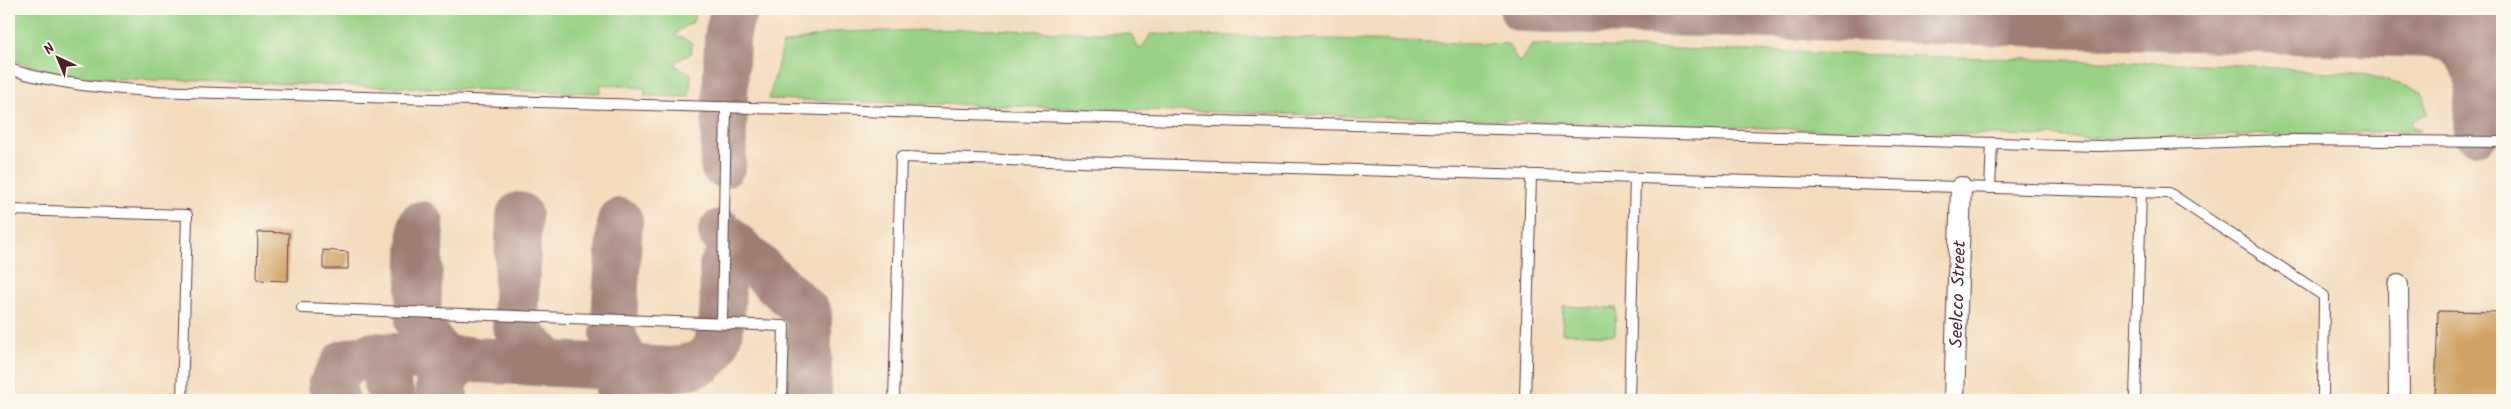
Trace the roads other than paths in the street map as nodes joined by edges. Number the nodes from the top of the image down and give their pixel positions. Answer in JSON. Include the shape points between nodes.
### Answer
{"nodes":[{"id":1,"x":9,"y":69,"type":"edge"},
{"id":2,"x":726,"y":107,"type":"junction"},
{"id":3,"x":2502,"y":142,"type":"edge"},
{"id":4,"x":1992,"y":143,"type":"junction"},
{"id":5,"x":1531,"y":175,"type":"junction"},
{"id":6,"x":1635,"y":178,"type":"junction"},
{"id":7,"x":1961,"y":187,"type":"junction"},
{"id":8,"x":1990,"y":188,"type":"junction"},
{"id":9,"x":2141,"y":192,"type":"junction"},
{"id":10,"x":9,"y":210,"type":"edge"},
{"id":11,"x":2398,"y":285,"type":"dead end"},
{"id":12,"x":302,"y":308,"type":"dead end"},
{"id":13,"x":722,"y":323,"type":"junction"},
{"id":14,"x":182,"y":400,"type":"edge"},
{"id":15,"x":782,"y":400,"type":"edge"},
{"id":16,"x":894,"y":400,"type":"edge"},
{"id":17,"x":1525,"y":400,"type":"edge"},
{"id":18,"x":1629,"y":400,"type":"edge"},
{"id":19,"x":1954,"y":400,"type":"edge"},
{"id":20,"x":2135,"y":400,"type":"edge"},
{"id":21,"x":2323,"y":400,"type":"edge"},
{"id":22,"x":2399,"y":400,"type":"edge"}],
"edges":[{"from":1,"to":2,"type":"lane","via":[[85,87],[151,91]]},
{"from":2,"to":4,"type":"lane"},
{"from":2,"to":13,"type":"lane"},
{"from":3,"to":4,"type":"lane","via":[[2288,140],[2099,146]]},
{"from":4,"to":8,"type":"lane"},
{"from":5,"to":6,"type":"lane"},
{"from":5,"to":16,"type":"lane","via":[[901,157]]},
{"from":5,"to":17,"type":"lane"},
{"from":6,"to":7,"type":"lane"},
{"from":6,"to":18,"type":"lane"},
{"from":7,"to":8,"type":"lane"},
{"from":7,"to":19,"type":"street","name":"Seelcco Street"},
{"from":8,"to":9,"type":"lane"},
{"from":9,"to":20,"type":"lane"},
{"from":9,"to":21,"type":"lane","via":[[2169,193],[2324,296]]},
{"from":10,"to":14,"type":"lane","via":[[187,215]]},
{"from":11,"to":22,"type":"street"},
{"from":12,"to":13,"type":"lane"},
{"from":13,"to":15,"type":"lane","via":[[784,326]]}]}
